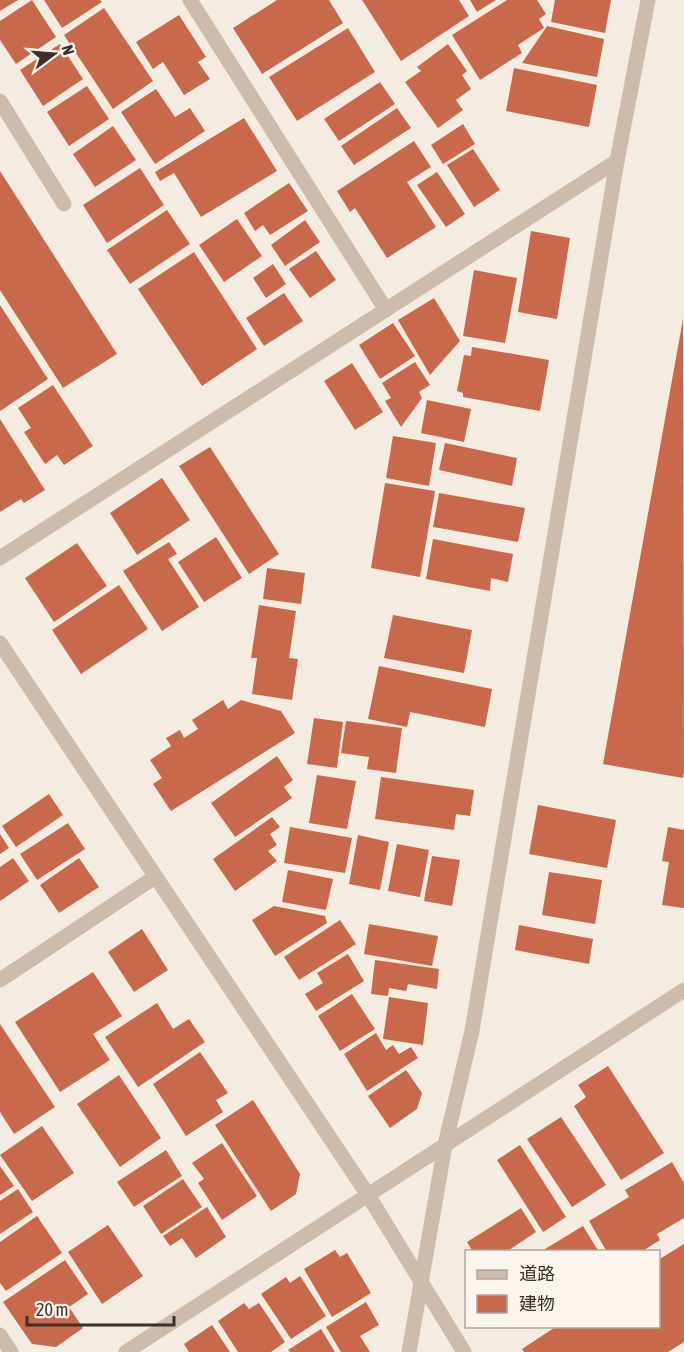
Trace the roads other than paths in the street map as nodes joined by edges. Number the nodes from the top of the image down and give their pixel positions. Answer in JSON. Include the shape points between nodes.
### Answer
{"nodes":[{"id":1,"x":190,"y":0,"type":"edge"},
{"id":2,"x":648,"y":0,"type":"edge"},
{"id":3,"x":0,"y":101,"type":"edge"},
{"id":4,"x":617,"y":161,"type":"junction"},
{"id":5,"x":64,"y":204,"type":"dead end"},
{"id":6,"x":386,"y":310,"type":"junction"},
{"id":7,"x":0,"y":558,"type":"edge"},
{"id":8,"x":0,"y":643,"type":"edge"},
{"id":9,"x":154,"y":877,"type":"junction"},
{"id":10,"x":0,"y":980,"type":"edge"},
{"id":11,"x":684,"y":990,"type":"edge"},
{"id":12,"x":445,"y":1145,"type":"junction"},
{"id":13,"x":368,"y":1195,"type":"junction"},
{"id":14,"x":420,"y":1280,"type":"junction"},
{"id":15,"x":0,"y":1335,"type":"edge"},
{"id":16,"x":11,"y":1352,"type":"edge"},
{"id":17,"x":126,"y":1352,"type":"edge"},
{"id":18,"x":409,"y":1352,"type":"edge"},
{"id":19,"x":464,"y":1352,"type":"edge"}],
"edges":[{"from":1,"to":6,"type":"street"},
{"from":2,"to":4,"type":"street"},
{"from":3,"to":5,"type":"street"},
{"from":4,"to":6,"type":"street"},
{"from":4,"to":12,"type":"street","via":[[472,1030]]},
{"from":6,"to":7,"type":"street"},
{"from":8,"to":9,"type":"street"},
{"from":9,"to":10,"type":"street"},
{"from":9,"to":13,"type":"street"},
{"from":11,"to":12,"type":"street"},
{"from":12,"to":13,"type":"street"},
{"from":12,"to":14,"type":"street"},
{"from":13,"to":14,"type":"street"},
{"from":13,"to":17,"type":"street"},
{"from":14,"to":18,"type":"street"},
{"from":14,"to":19,"type":"street"},
{"from":15,"to":16,"type":"street"}]}
